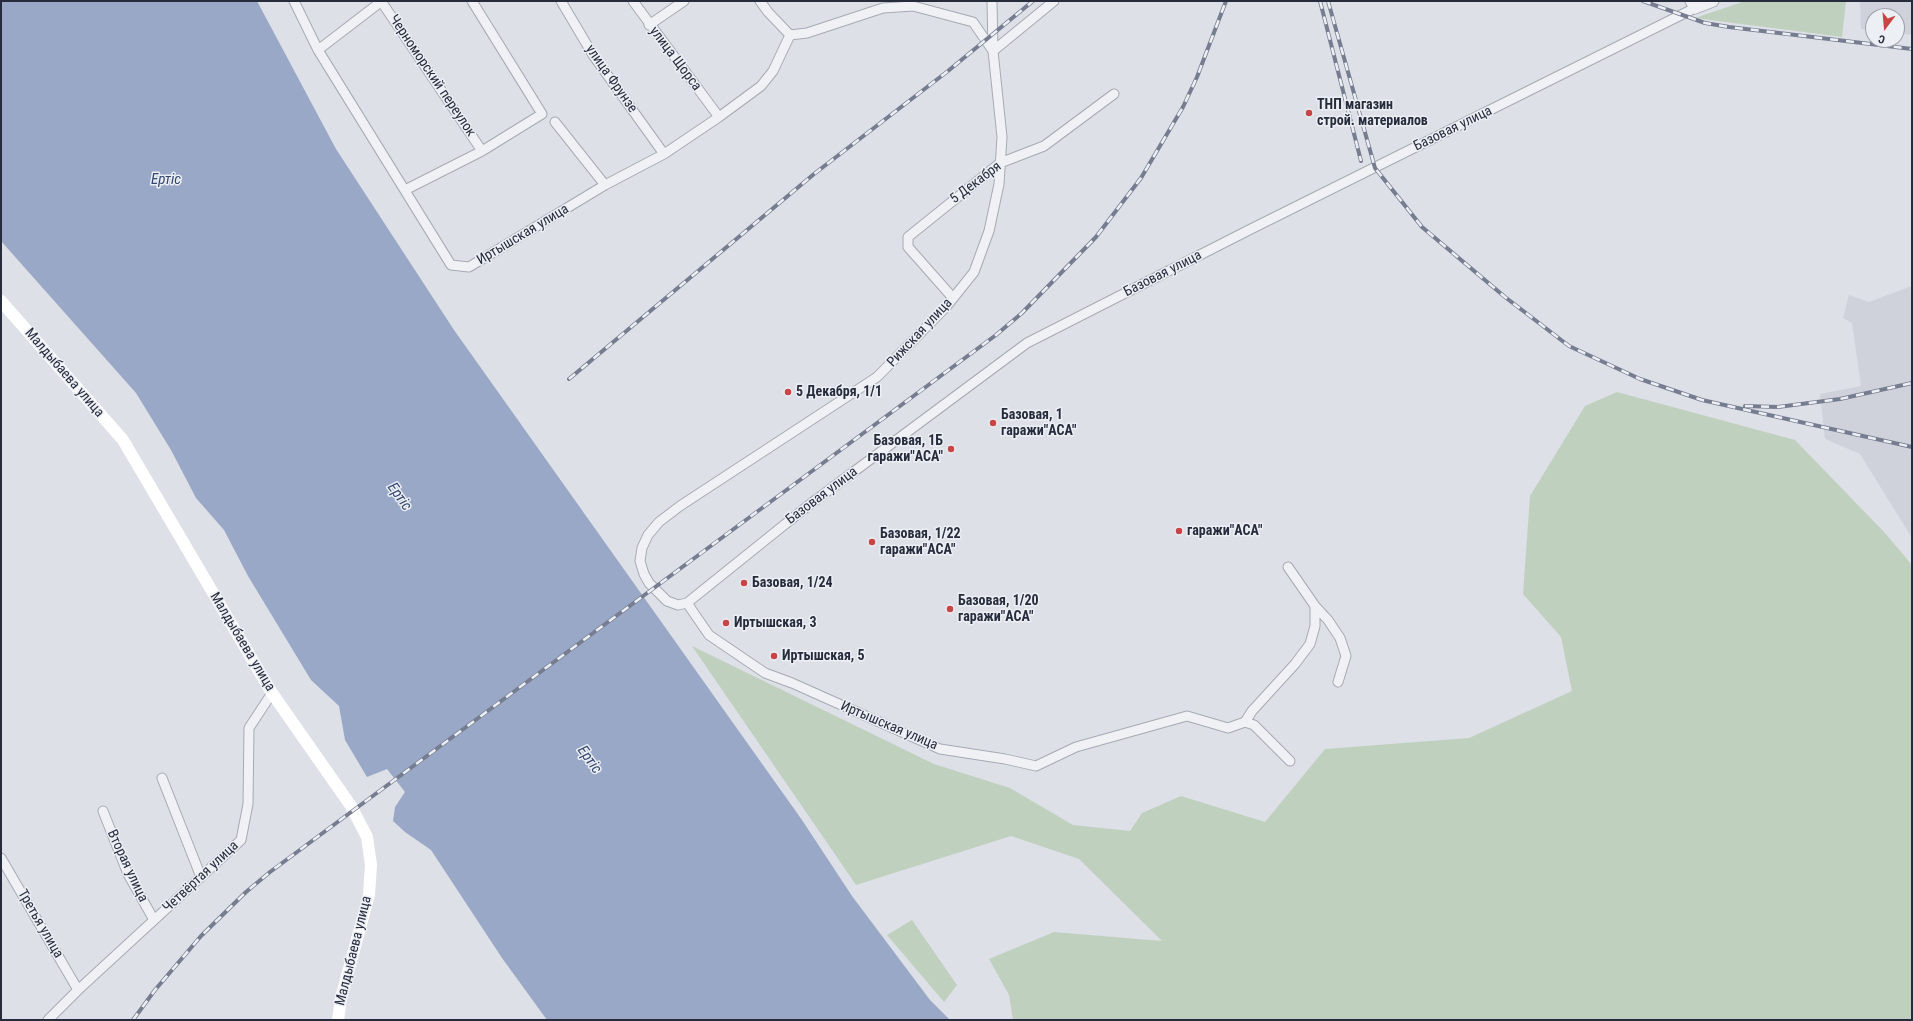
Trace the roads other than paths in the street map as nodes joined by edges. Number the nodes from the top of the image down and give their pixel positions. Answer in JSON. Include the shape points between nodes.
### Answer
{"nodes":[{"id":1,"x":294,"y":1,"type":"edge"},
{"id":2,"x":382,"y":1,"type":"edge"},
{"id":3,"x":472,"y":1,"type":"edge"},
{"id":4,"x":561,"y":1,"type":"edge"},
{"id":5,"x":633,"y":1,"type":"edge"},
{"id":6,"x":684,"y":1,"type":"edge"},
{"id":7,"x":760,"y":1,"type":"edge"},
{"id":8,"x":992,"y":1,"type":"edge"},
{"id":9,"x":1054,"y":1,"type":"edge"},
{"id":10,"x":1713,"y":1,"type":"edge"},
{"id":11,"x":911,"y":4,"type":"edge"},
{"id":12,"x":1693,"y":5,"type":"edge"},
{"id":13,"x":649,"y":25,"type":"junction"},
{"id":14,"x":790,"y":35,"type":"junction"},
{"id":15,"x":318,"y":50,"type":"junction"},
{"id":16,"x":993,"y":50,"type":"junction"},
{"id":17,"x":1114,"y":94,"type":"dead end"},
{"id":18,"x":719,"y":117,"type":"junction"},
{"id":19,"x":555,"y":122,"type":"dead end"},
{"id":20,"x":482,"y":151,"type":"junction"},
{"id":21,"x":664,"y":154,"type":"junction"},
{"id":22,"x":1000,"y":163,"type":"junction"},
{"id":23,"x":605,"y":185,"type":"junction"},
{"id":24,"x":405,"y":190,"type":"junction"},
{"id":25,"x":953,"y":298,"type":"junction"},
{"id":26,"x":1,"y":302,"type":"edge"},
{"id":27,"x":1288,"y":567,"type":"dead end"},
{"id":28,"x":687,"y":603,"type":"junction"},
{"id":29,"x":1315,"y":606,"type":"junction"},
{"id":30,"x":1338,"y":682,"type":"dead end"},
{"id":31,"x":272,"y":693,"type":"junction"},
{"id":32,"x":1245,"y":722,"type":"junction"},
{"id":33,"x":1290,"y":761,"type":"dead end"},
{"id":34,"x":162,"y":778,"type":"dead end"},
{"id":35,"x":103,"y":811,"type":"dead end"},
{"id":36,"x":1,"y":858,"type":"edge"},
{"id":37,"x":201,"y":877,"type":"junction"},
{"id":38,"x":154,"y":920,"type":"junction"},
{"id":39,"x":78,"y":990,"type":"junction"},
{"id":40,"x":48,"y":1020,"type":"edge"},
{"id":41,"x":338,"y":1020,"type":"edge"}],
"edges":[{"from":1,"to":15,"type":"street","name":"Иртышская улица"},
{"from":2,"to":15,"type":"street"},
{"from":2,"to":20,"type":"street","name":"Черноморский переулок"},
{"from":3,"to":20,"type":"street","via":[[542,114]]},
{"from":4,"to":21,"type":"street","name":"улица Фрунзе","via":[[593,55]]},
{"from":5,"to":13,"type":"street","name":"улица Щорса"},
{"from":6,"to":13,"type":"street"},
{"from":7,"to":14,"type":"street"},
{"from":8,"to":16,"type":"street","name":"Рижская улица"},
{"from":9,"to":16,"type":"street"},
{"from":10,"to":12,"type":"street","name":"Базовая улица"},
{"from":11,"to":14,"type":"street","via":[[883,8],[808,33]]},
{"from":11,"to":16,"type":"street","via":[[973,22]]},
{"from":12,"to":28,"type":"street","name":"Базовая улица","via":[[1027,343],[809,505]]},
{"from":13,"to":18,"type":"street","name":"улица Щорса"},
{"from":14,"to":18,"type":"street","name":"Иртышская улица","via":[[773,71],[761,86]]},
{"from":15,"to":24,"type":"street","name":"Иртышская улица"},
{"from":16,"to":22,"type":"street","name":"Рижская улица","via":[[1002,137]]},
{"from":17,"to":22,"type":"street","name":"5 Декабря","via":[[1044,146]]},
{"from":18,"to":21,"type":"street","name":"Иртышская улица"},
{"from":19,"to":23,"type":"street"},
{"from":20,"to":24,"type":"street"},
{"from":21,"to":23,"type":"street","name":"Иртышская улица"},
{"from":22,"to":25,"type":"street","name":"Рижская улица","via":[[1000,184],[989,231],[974,272]]},
{"from":22,"to":25,"type":"street","name":"5 Декабря","via":[[908,237],[908,247]]},
{"from":23,"to":24,"type":"street","name":"Иртышская улица","via":[[469,267],[451,265]]},
{"from":25,"to":28,"type":"street","name":"Рижская улица","via":[[877,377],[659,522],[648,535],[642,548],[640,561],[644,574],[667,601],[678,605]]},
{"from":26,"to":31,"type":"main road","name":"Малдыбаева улица","via":[[123,440]]},
{"from":27,"to":29,"type":"street"},
{"from":28,"to":32,"type":"street","name":"Иртышская улица","via":[[709,635],[765,673],[940,749],[1006,758],[1036,766],[1076,747],[1187,716],[1228,728]]},
{"from":29,"to":30,"type":"street","via":[[1340,638],[1346,656]]},
{"from":29,"to":32,"type":"street","via":[[1315,626],[1310,644]]},
{"from":31,"to":37,"type":"street","name":"Четвёртая улица","via":[[249,728],[248,804],[241,840]]},
{"from":31,"to":41,"type":"main road","name":"Малдыбаева улица","via":[[351,806],[367,837],[371,864],[369,895],[341,998]]},
{"from":32,"to":33,"type":"street","via":[[1254,724]]},
{"from":34,"to":37,"type":"street"},
{"from":35,"to":38,"type":"street","name":"Вторая улица","via":[[128,874]]},
{"from":36,"to":39,"type":"street","name":"Третья улица"},
{"from":37,"to":38,"type":"street","name":"Четвёртая улица"},
{"from":38,"to":39,"type":"street","name":"Четвёртая улица"},
{"from":39,"to":40,"type":"street","name":"Четвёртая улица"}]}
